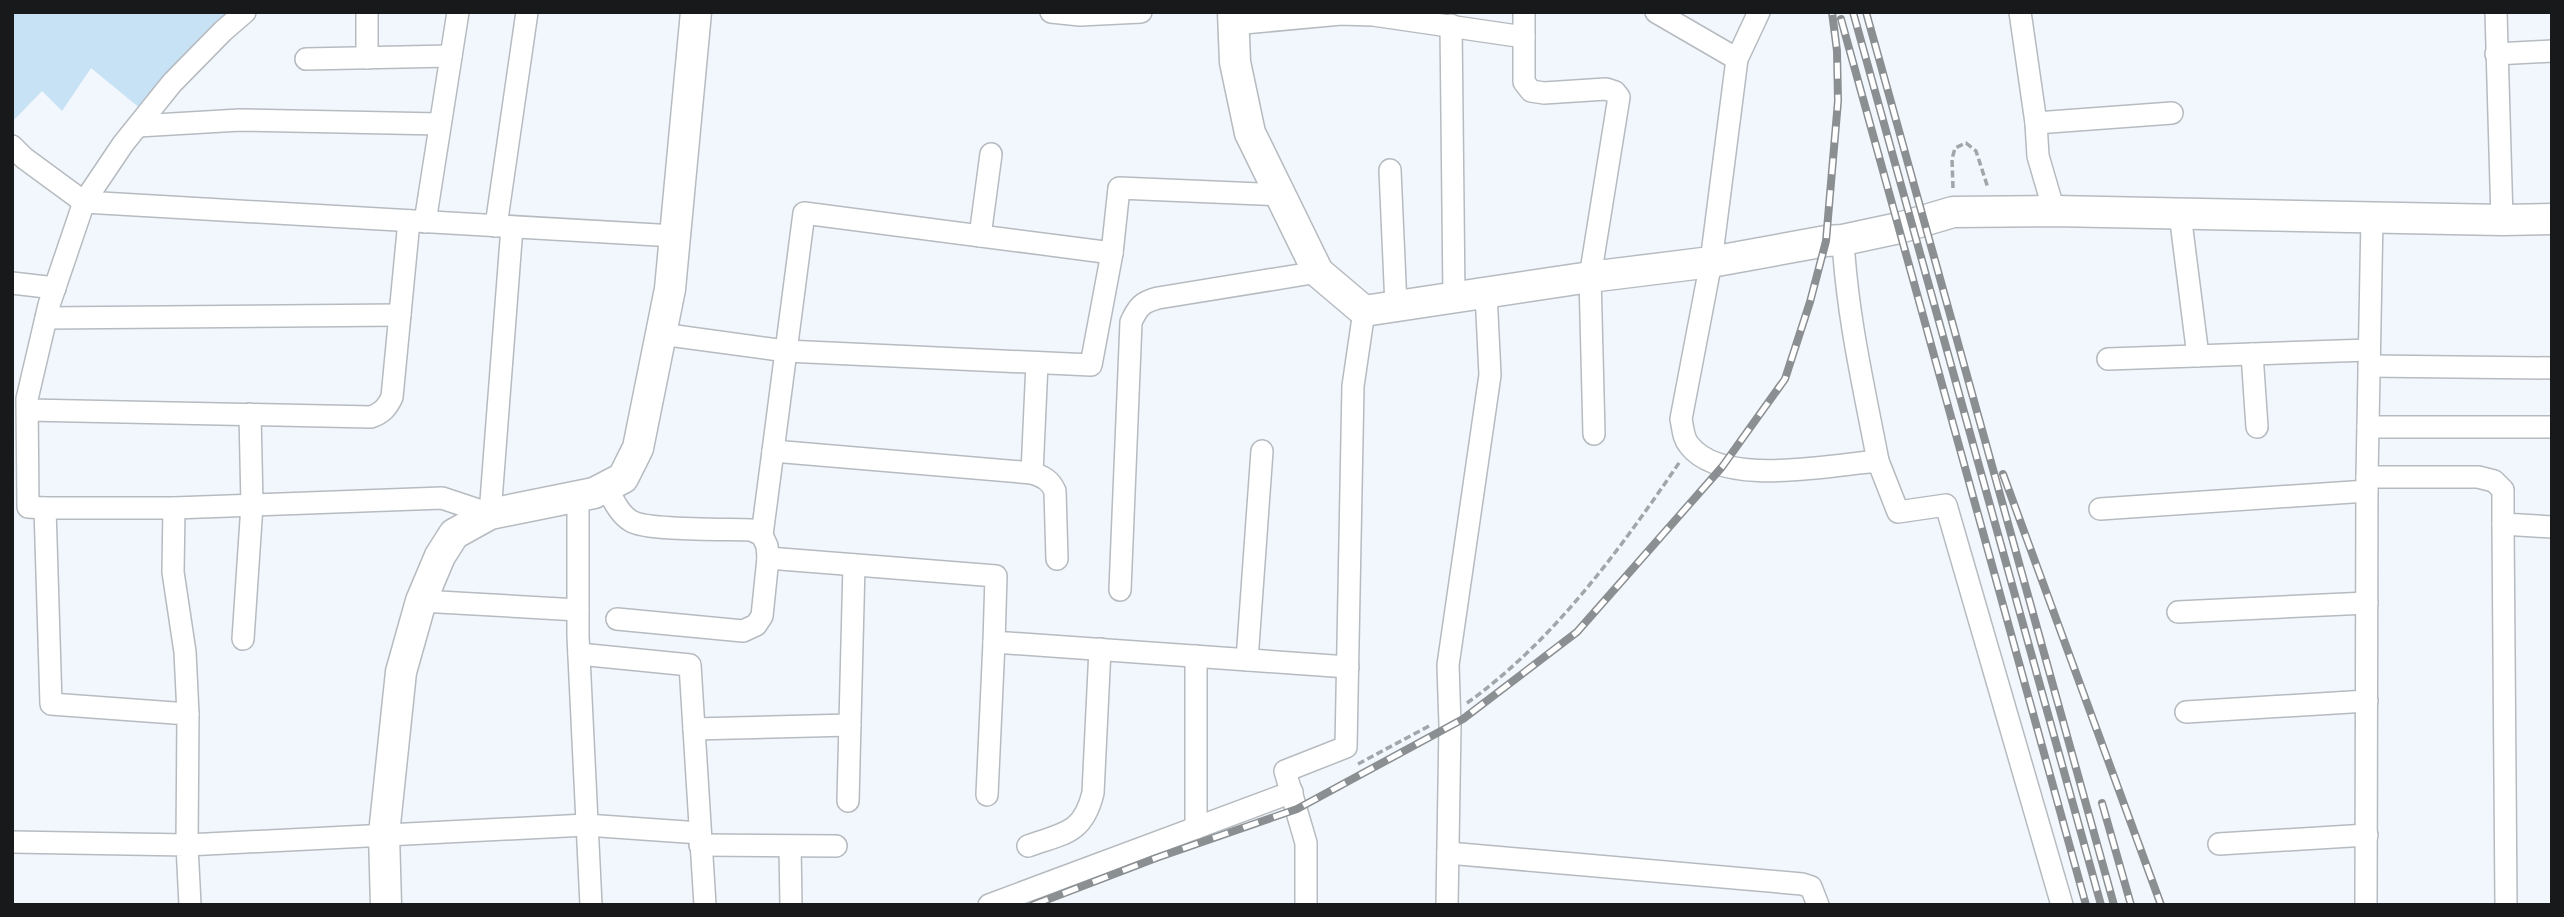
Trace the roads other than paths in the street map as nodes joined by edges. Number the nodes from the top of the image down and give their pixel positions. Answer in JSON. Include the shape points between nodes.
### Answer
{"nodes":[{"id":1,"x":245,"y":12,"type":"edge"},
{"id":2,"x":367,"y":12,"type":"edge"},
{"id":3,"x":458,"y":12,"type":"edge"},
{"id":4,"x":527,"y":12,"type":"edge"},
{"id":5,"x":696,"y":12,"type":"edge"},
{"id":6,"x":1051,"y":12,"type":"edge"},
{"id":7,"x":1141,"y":12,"type":"edge"},
{"id":8,"x":1524,"y":12,"type":"edge"},
{"id":9,"x":1656,"y":12,"type":"edge"},
{"id":10,"x":1759,"y":12,"type":"edge"},
{"id":11,"x":2020,"y":12,"type":"edge"},
{"id":12,"x":2496,"y":12,"type":"edge"},
{"id":13,"x":1233,"y":18,"type":"edge"},
{"id":14,"x":1451,"y":25,"type":"junction"},
{"id":15,"x":1524,"y":37,"type":"junction"},
{"id":16,"x":2552,"y":51,"type":"edge"},
{"id":17,"x":2496,"y":54,"type":"junction"},
{"id":18,"x":451,"y":56,"type":"junction"},
{"id":19,"x":367,"y":58,"type":"junction"},
{"id":20,"x":306,"y":60,"type":"dead end"},
{"id":21,"x":1737,"y":60,"type":"junction"},
{"id":22,"x":2172,"y":113,"type":"dead end"},
{"id":23,"x":2036,"y":123,"type":"junction"},
{"id":24,"x":440,"y":124,"type":"junction"},
{"id":25,"x":138,"y":126,"type":"junction"},
{"id":26,"x":12,"y":146,"type":"edge"},
{"id":27,"x":991,"y":154,"type":"dead end"},
{"id":28,"x":1390,"y":170,"type":"dead end"},
{"id":29,"x":1281,"y":195,"type":"junction"},
{"id":30,"x":84,"y":202,"type":"junction"},
{"id":31,"x":2054,"y":211,"type":"junction"},
{"id":32,"x":2180,"y":214,"type":"junction"},
{"id":33,"x":2372,"y":218,"type":"junction"},
{"id":34,"x":2552,"y":219,"type":"edge"},
{"id":35,"x":2502,"y":220,"type":"junction"},
{"id":36,"x":417,"y":221,"type":"junction"},
{"id":37,"x":504,"y":226,"type":"junction"},
{"id":38,"x":675,"y":236,"type":"junction"},
{"id":39,"x":980,"y":236,"type":"junction"},
{"id":40,"x":1843,"y":240,"type":"junction"},
{"id":41,"x":1112,"y":253,"type":"junction"},
{"id":42,"x":1711,"y":262,"type":"junction"},
{"id":43,"x":1318,"y":272,"type":"junction"},
{"id":44,"x":1590,"y":277,"type":"junction"},
{"id":45,"x":12,"y":283,"type":"edge"},
{"id":46,"x":55,"y":288,"type":"junction"},
{"id":47,"x":1486,"y":293,"type":"junction"},
{"id":48,"x":1454,"y":297,"type":"junction"},
{"id":49,"x":1396,"y":306,"type":"junction"},
{"id":50,"x":1364,"y":311,"type":"junction"},
{"id":51,"x":400,"y":315,"type":"junction"},
{"id":52,"x":46,"y":318,"type":"junction"},
{"id":53,"x":661,"y":334,"type":"junction"},
{"id":54,"x":786,"y":351,"type":"junction"},
{"id":55,"x":2252,"y":354,"type":"junction"},
{"id":56,"x":2198,"y":356,"type":"junction"},
{"id":57,"x":2369,"y":358,"type":"junction"},
{"id":58,"x":2108,"y":359,"type":"dead end"},
{"id":59,"x":1037,"y":363,"type":"junction"},
{"id":60,"x":2552,"y":368,"type":"edge"},
{"id":61,"x":28,"y":410,"type":"junction"},
{"id":62,"x":250,"y":414,"type":"junction"},
{"id":63,"x":2257,"y":427,"type":"dead end"},
{"id":64,"x":2368,"y":427,"type":"junction"},
{"id":65,"x":2552,"y":427,"type":"edge"},
{"id":66,"x":1594,"y":435,"type":"dead end"},
{"id":67,"x":773,"y":451,"type":"junction"},
{"id":68,"x":1262,"y":451,"type":"dead end"},
{"id":69,"x":1878,"y":461,"type":"junction"},
{"id":70,"x":1032,"y":473,"type":"junction"},
{"id":71,"x":2367,"y":484,"type":"junction"},
{"id":72,"x":592,"y":491,"type":"junction"},
{"id":73,"x":252,"y":505,"type":"junction"},
{"id":74,"x":45,"y":508,"type":"junction"},
{"id":75,"x":174,"y":508,"type":"junction"},
{"id":76,"x":2100,"y":509,"type":"dead end"},
{"id":77,"x":490,"y":514,"type":"junction"},
{"id":78,"x":2503,"y":524,"type":"junction"},
{"id":79,"x":2552,"y":527,"type":"edge"},
{"id":80,"x":762,"y":535,"type":"junction"},
{"id":81,"x":768,"y":558,"type":"junction"},
{"id":82,"x":1057,"y":559,"type":"dead end"},
{"id":83,"x":854,"y":565,"type":"junction"},
{"id":84,"x":1120,"y":590,"type":"dead end"},
{"id":85,"x":421,"y":601,"type":"junction"},
{"id":86,"x":2367,"y":603,"type":"junction"},
{"id":87,"x":578,"y":610,"type":"junction"},
{"id":88,"x":2178,"y":612,"type":"dead end"},
{"id":89,"x":617,"y":619,"type":"dead end"},
{"id":90,"x":243,"y":639,"type":"dead end"},
{"id":91,"x":994,"y":642,"type":"junction"},
{"id":92,"x":1100,"y":649,"type":"junction"},
{"id":93,"x":579,"y":654,"type":"junction"},
{"id":94,"x":1196,"y":656,"type":"junction"},
{"id":95,"x":1247,"y":660,"type":"junction"},
{"id":96,"x":1348,"y":667,"type":"junction"},
{"id":97,"x":2367,"y":701,"type":"junction"},
{"id":98,"x":2186,"y":712,"type":"dead end"},
{"id":99,"x":188,"y":714,"type":"junction"},
{"id":100,"x":850,"y":725,"type":"junction"},
{"id":101,"x":694,"y":729,"type":"junction"},
{"id":102,"x":1292,"y":792,"type":"junction"},
{"id":103,"x":986,"y":795,"type":"dead end"},
{"id":104,"x":848,"y":802,"type":"dead end"},
{"id":105,"x":586,"y":825,"type":"junction"},
{"id":106,"x":1196,"y":828,"type":"junction"},
{"id":107,"x":384,"y":834,"type":"junction"},
{"id":108,"x":2367,"y":835,"type":"junction"},
{"id":109,"x":700,"y":839,"type":"junction"},
{"id":110,"x":12,"y":842,"type":"edge"},
{"id":111,"x":2219,"y":844,"type":"dead end"},
{"id":112,"x":187,"y":845,"type":"junction"},
{"id":113,"x":790,"y":846,"type":"junction"},
{"id":114,"x":836,"y":846,"type":"dead end"},
{"id":115,"x":1028,"y":846,"type":"dead end"},
{"id":116,"x":1448,"y":853,"type":"junction"},
{"id":117,"x":1001,"y":902,"type":"edge"},
{"id":118,"x":190,"y":905,"type":"edge"},
{"id":119,"x":386,"y":905,"type":"edge"},
{"id":120,"x":591,"y":905,"type":"edge"},
{"id":121,"x":705,"y":905,"type":"edge"},
{"id":122,"x":791,"y":905,"type":"edge"},
{"id":123,"x":1306,"y":905,"type":"edge"},
{"id":124,"x":1447,"y":905,"type":"edge"},
{"id":125,"x":1818,"y":905,"type":"edge"},
{"id":126,"x":2062,"y":905,"type":"edge"},
{"id":127,"x":2366,"y":905,"type":"edge"},
{"id":128,"x":2506,"y":905,"type":"edge"}],
"edges":[{"from":1,"to":25,"type":"street","via":[[172,83]]},
{"from":2,"to":19,"type":"street"},
{"from":3,"to":18,"type":"street"},
{"from":4,"to":37,"type":"street"},
{"from":5,"to":38,"type":"street"},
{"from":6,"to":7,"type":"street"},
{"from":8,"to":15,"type":"street"},
{"from":9,"to":21,"type":"street"},
{"from":10,"to":21,"type":"street"},
{"from":11,"to":23,"type":"street"},
{"from":12,"to":17,"type":"street"},
{"from":13,"to":14,"type":"street","via":[[1341,14]]},
{"from":13,"to":29,"type":"street","via":[[1235,62],[1250,133]]},
{"from":14,"to":15,"type":"street"},
{"from":14,"to":48,"type":"street"},
{"from":15,"to":44,"type":"street","via":[[1524,82],[1531,91],[1606,89],[1619,97]]},
{"from":16,"to":17,"type":"street"},
{"from":17,"to":35,"type":"street"},
{"from":18,"to":19,"type":"street"},
{"from":18,"to":24,"type":"street"},
{"from":19,"to":20,"type":"street"},
{"from":21,"to":42,"type":"street"},
{"from":22,"to":23,"type":"street"},
{"from":23,"to":31,"type":"street","via":[[2038,156]]},
{"from":24,"to":25,"type":"street","via":[[240,120]]},
{"from":24,"to":36,"type":"street"},
{"from":25,"to":30,"type":"street"},
{"from":26,"to":30,"type":"street"},
{"from":27,"to":39,"type":"street"},
{"from":28,"to":49,"type":"street"},
{"from":29,"to":41,"type":"street","via":[[1119,188]]},
{"from":29,"to":43,"type":"street"},
{"from":30,"to":36,"type":"street"},
{"from":30,"to":46,"type":"street"},
{"from":31,"to":32,"type":"street"},
{"from":31,"to":40,"type":"street","via":[[1953,212]]},
{"from":32,"to":33,"type":"street"},
{"from":32,"to":56,"type":"street"},
{"from":33,"to":35,"type":"street"},
{"from":33,"to":57,"type":"street"},
{"from":34,"to":35,"type":"street"},
{"from":36,"to":37,"type":"street"},
{"from":36,"to":51,"type":"street"},
{"from":37,"to":38,"type":"street"},
{"from":37,"to":77,"type":"street"},
{"from":38,"to":53,"type":"street"},
{"from":39,"to":41,"type":"street"},
{"from":39,"to":54,"type":"street","via":[[804,214]]},
{"from":40,"to":42,"type":"street"},
{"from":40,"to":69,"type":"street","via":[[1856,351]]},
{"from":41,"to":59,"type":"street","via":[[1091,365]]},
{"from":42,"to":44,"type":"street"},
{"from":42,"to":69,"type":"street","via":[[1681,419],[1690,447],[1722,467],[1754,472]]},
{"from":43,"to":50,"type":"street"},
{"from":43,"to":84,"type":"street","via":[[1158,298],[1143,302],[1137,310],[1131,322]]},
{"from":44,"to":47,"type":"street"},
{"from":44,"to":66,"type":"street"},
{"from":45,"to":46,"type":"street"},
{"from":46,"to":52,"type":"street"},
{"from":47,"to":48,"type":"street"},
{"from":47,"to":116,"type":"street","via":[[1490,375],[1448,665]]},
{"from":48,"to":49,"type":"street"},
{"from":49,"to":50,"type":"street"},
{"from":50,"to":96,"type":"street","via":[[1353,386]]},
{"from":51,"to":52,"type":"street"},
{"from":51,"to":62,"type":"street","via":[[392,397],[379,415]]},
{"from":52,"to":61,"type":"street"},
{"from":53,"to":54,"type":"street"},
{"from":53,"to":72,"type":"street","via":[[639,448],[623,478]]},
{"from":54,"to":59,"type":"street"},
{"from":54,"to":67,"type":"street"},
{"from":55,"to":56,"type":"street"},
{"from":55,"to":57,"type":"street"},
{"from":55,"to":63,"type":"street"},
{"from":56,"to":58,"type":"street"},
{"from":57,"to":60,"type":"street"},
{"from":57,"to":64,"type":"street"},
{"from":59,"to":70,"type":"street"},
{"from":61,"to":62,"type":"street"},
{"from":61,"to":74,"type":"street","via":[[28,507]]},
{"from":62,"to":73,"type":"street"},
{"from":64,"to":65,"type":"street"},
{"from":64,"to":71,"type":"street"},
{"from":67,"to":70,"type":"street"},
{"from":67,"to":80,"type":"street"},
{"from":68,"to":95,"type":"street"},
{"from":69,"to":126,"type":"street","via":[[1898,512],[1946,505]]},
{"from":70,"to":82,"type":"street","via":[[1044,477],[1055,491]]},
{"from":71,"to":76,"type":"street"},
{"from":71,"to":78,"type":"street","via":[[2478,477],[2494,481],[2503,490]]},
{"from":71,"to":86,"type":"street"},
{"from":72,"to":77,"type":"street"},
{"from":72,"to":80,"type":"street","via":[[632,522],[751,530]]},
{"from":72,"to":87,"type":"street"},
{"from":73,"to":75,"type":"street"},
{"from":73,"to":77,"type":"street","via":[[442,498]]},
{"from":73,"to":90,"type":"street"},
{"from":74,"to":75,"type":"street"},
{"from":74,"to":99,"type":"street","via":[[51,704]]},
{"from":75,"to":99,"type":"street","via":[[173,572],[185,652]]},
{"from":77,"to":85,"type":"street","via":[[454,534]]},
{"from":78,"to":79,"type":"street"},
{"from":78,"to":128,"type":"street"},
{"from":80,"to":81,"type":"street"},
{"from":81,"to":83,"type":"street"},
{"from":81,"to":89,"type":"street","via":[[762,616],[743,631]]},
{"from":83,"to":91,"type":"street","via":[[996,576]]},
{"from":83,"to":100,"type":"street"},
{"from":85,"to":87,"type":"street"},
{"from":85,"to":107,"type":"street","via":[[401,673]]},
{"from":86,"to":88,"type":"street"},
{"from":86,"to":97,"type":"street"},
{"from":87,"to":93,"type":"street"},
{"from":91,"to":92,"type":"street"},
{"from":91,"to":103,"type":"street"},
{"from":92,"to":94,"type":"street"},
{"from":92,"to":115,"type":"street","via":[[1093,793],[1088,813],[1069,831]]},
{"from":93,"to":101,"type":"street","via":[[690,665]]},
{"from":93,"to":105,"type":"street"},
{"from":94,"to":95,"type":"street"},
{"from":94,"to":106,"type":"street"},
{"from":95,"to":96,"type":"street"},
{"from":96,"to":102,"type":"street","via":[[1346,747],[1285,771]]},
{"from":97,"to":98,"type":"street"},
{"from":97,"to":108,"type":"street"},
{"from":99,"to":112,"type":"street"},
{"from":100,"to":101,"type":"street"},
{"from":100,"to":104,"type":"street"},
{"from":101,"to":109,"type":"street"},
{"from":102,"to":106,"type":"street"},
{"from":102,"to":123,"type":"street","via":[[1306,844]]},
{"from":105,"to":107,"type":"street"},
{"from":105,"to":109,"type":"street"},
{"from":105,"to":120,"type":"street"},
{"from":106,"to":117,"type":"street"},
{"from":107,"to":112,"type":"street"},
{"from":107,"to":119,"type":"street"},
{"from":108,"to":111,"type":"street"},
{"from":108,"to":127,"type":"street"},
{"from":109,"to":113,"type":"street"},
{"from":109,"to":121,"type":"street"},
{"from":110,"to":112,"type":"street"},
{"from":112,"to":118,"type":"street"},
{"from":113,"to":114,"type":"street"},
{"from":113,"to":122,"type":"street"},
{"from":116,"to":124,"type":"street"},
{"from":116,"to":125,"type":"street","via":[[1802,884],[1811,887]]}]}
